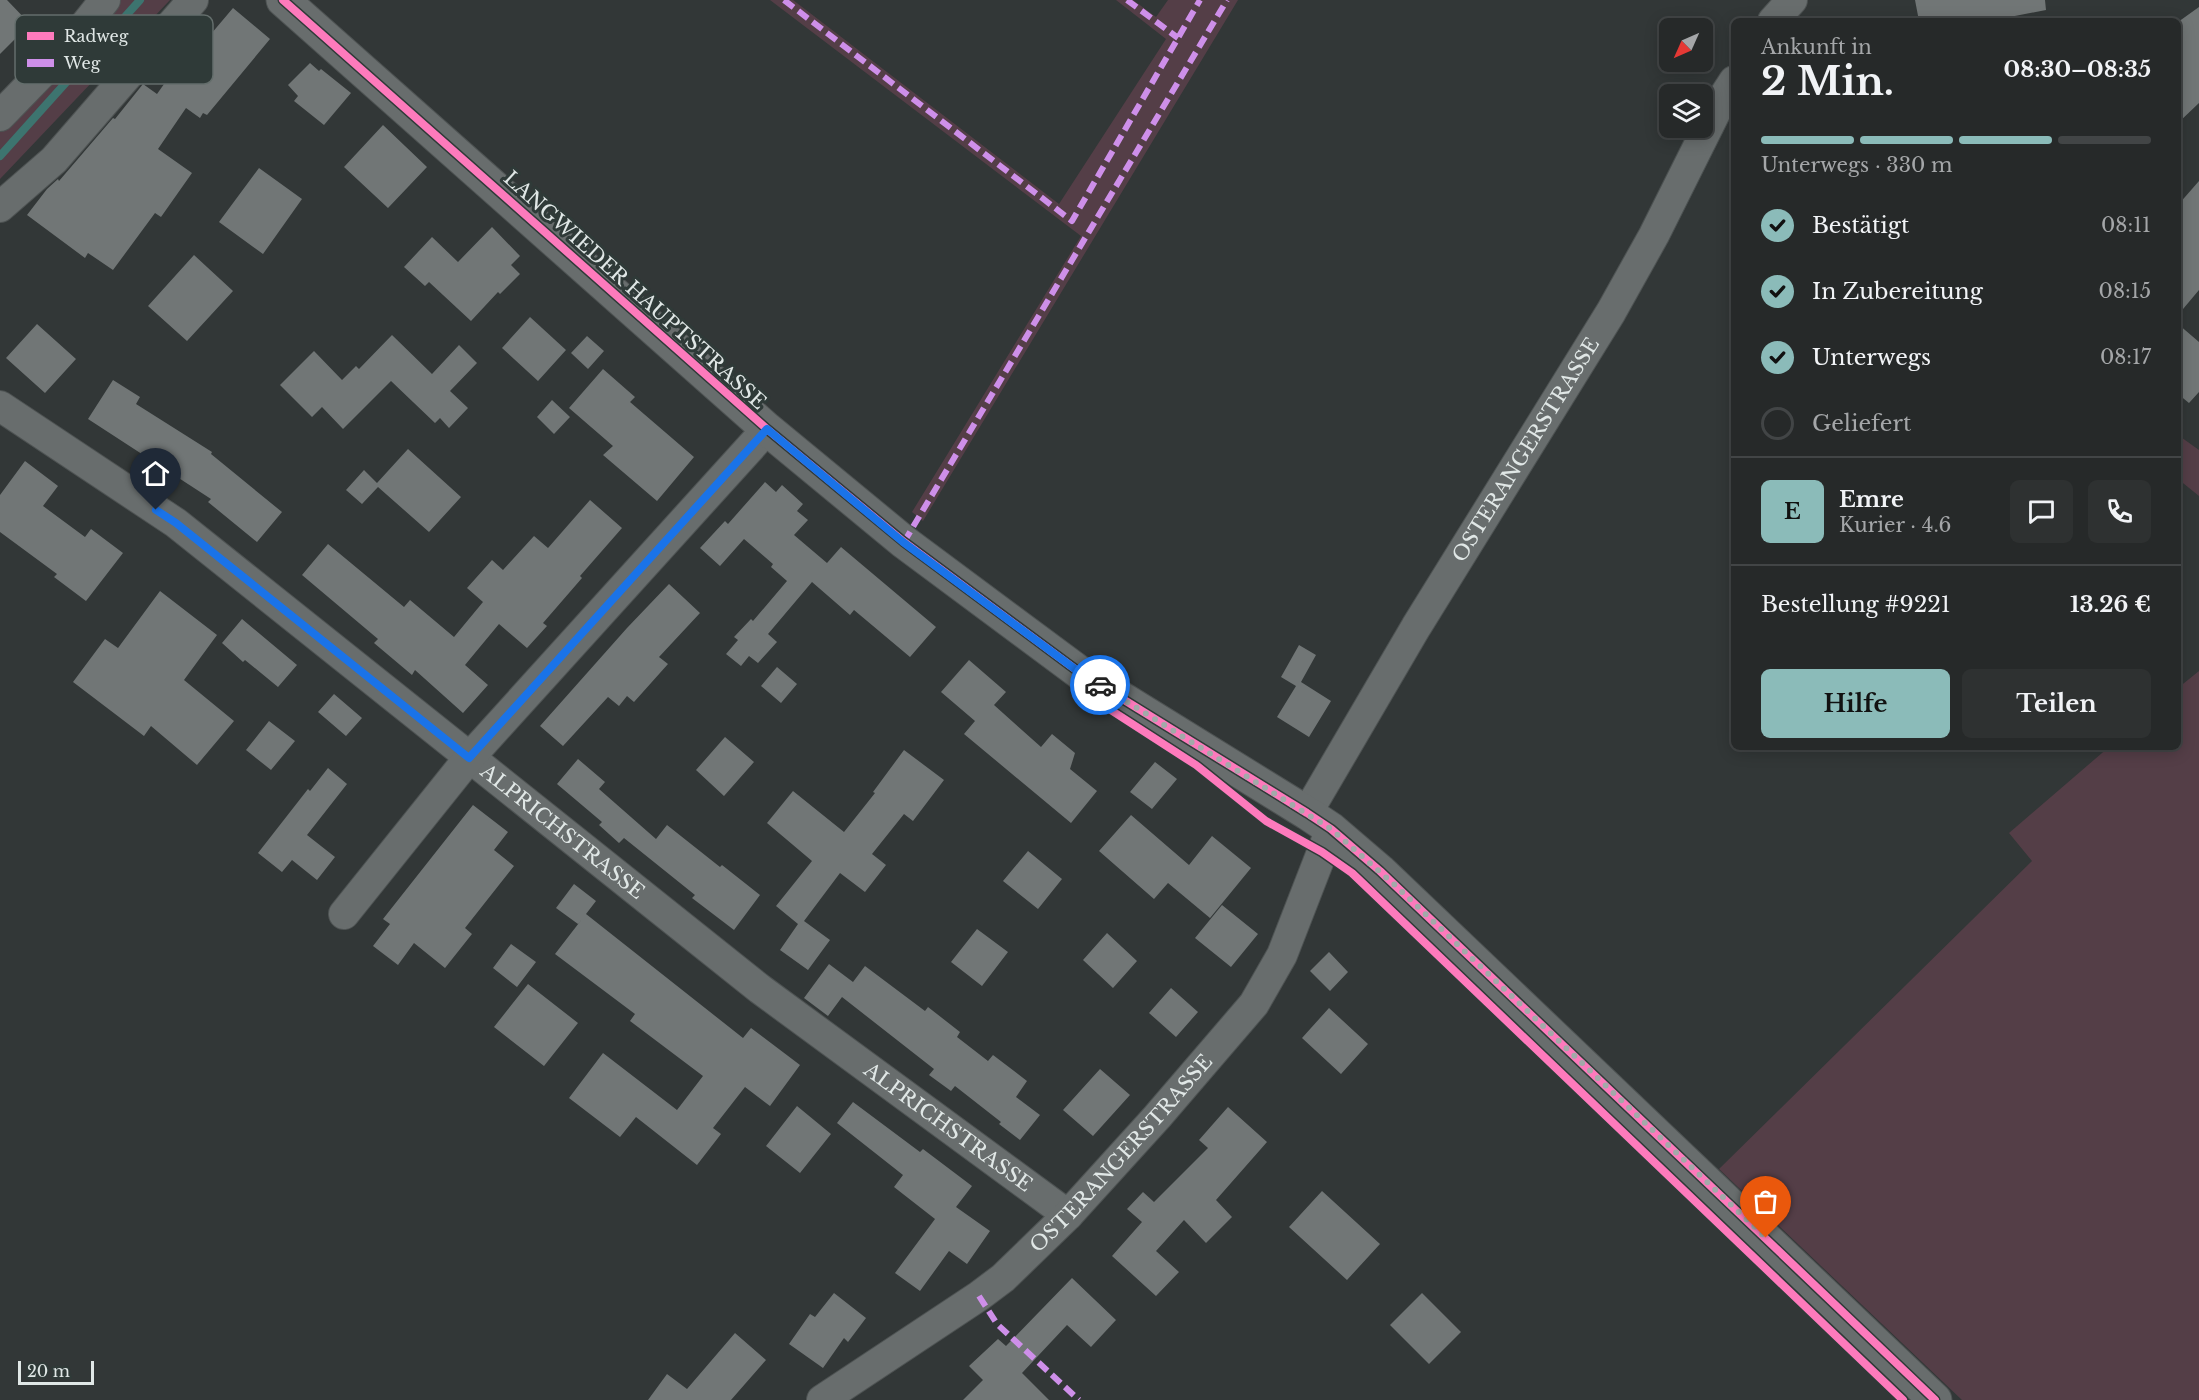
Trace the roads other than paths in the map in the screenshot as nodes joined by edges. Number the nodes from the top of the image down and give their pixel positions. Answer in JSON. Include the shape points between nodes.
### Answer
{"nodes":[{"id":1,"x":105,"y":0,"type":"edge"},
{"id":2,"x":193,"y":0,"type":"edge"},
{"id":3,"x":283,"y":0,"type":"edge"},
{"id":4,"x":1792,"y":0,"type":"edge"},
{"id":5,"x":93,"y":15,"type":"edge"},
{"id":6,"x":181,"y":15,"type":"edge"},
{"id":7,"x":1776,"y":18,"type":"edge"},
{"id":8,"x":31,"y":84,"type":"edge"},
{"id":9,"x":122,"y":84,"type":"edge"},
{"id":10,"x":1731,"y":86,"type":"edge"},
{"id":11,"x":0,"y":116,"type":"edge"},
{"id":12,"x":0,"y":207,"type":"edge"},
{"id":13,"x":0,"y":406,"type":"edge"},
{"id":14,"x":767,"y":429,"type":"junction"},
{"id":15,"x":469,"y":758,"type":"junction"},
{"id":16,"x":1319,"y":821,"type":"junction"},
{"id":17,"x":344,"y":914,"type":"dead end"},
{"id":18,"x":1068,"y":1215,"type":"junction"},
{"id":19,"x":822,"y":1400,"type":"edge"},
{"id":20,"x":1935,"y":1400,"type":"edge"}],
"edges":[{"from":1,"to":5,"type":"street"},
{"from":2,"to":6,"type":"street"},
{"from":3,"to":14,"type":"street","name":"LANGWIEDER HAUPTSTRASSE"},
{"from":4,"to":7,"type":"street"},
{"from":8,"to":11,"type":"street"},
{"from":9,"to":12,"type":"street","via":[[54,160]]},
{"from":10,"to":16,"type":"street","name":"OSTERANGERSTRASSE","via":[[1611,312],[1416,627]]},
{"from":13,"to":15,"type":"street","name":"ALPRICHSTRASSE","via":[[176,523]]},
{"from":14,"to":15,"type":"street"},
{"from":14,"to":16,"type":"street","name":"LANGWIEDER HAUPTSTRASSE","via":[[903,542],[1079,672]]},
{"from":15,"to":17,"type":"street"},
{"from":15,"to":18,"type":"street","name":"ALPRICHSTRASSE","via":[[757,986]]},
{"from":16,"to":18,"type":"street","name":"OSTERANGERSTRASSE","via":[[1282,955],[1254,1004]]},
{"from":16,"to":20,"type":"street","name":"LANGWIEDER HAUPTSTRASSE","via":[[1380,871],[1507,990]]},
{"from":18,"to":19,"type":"street","name":"OSTERANGERSTRASSE","via":[[1003,1278]]}]}
